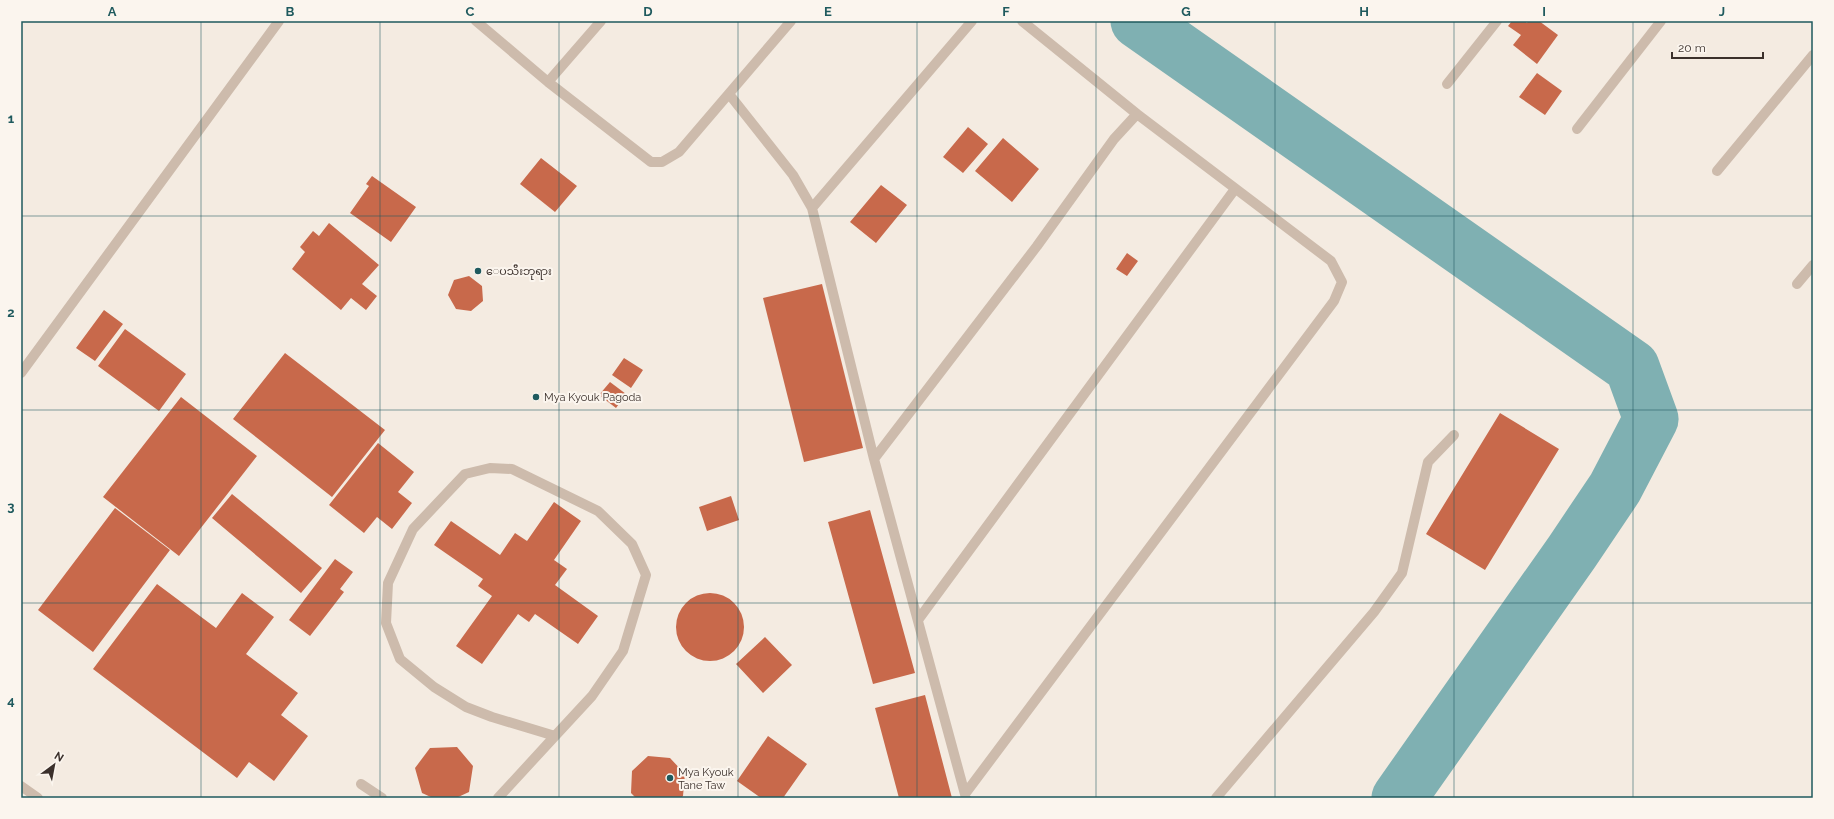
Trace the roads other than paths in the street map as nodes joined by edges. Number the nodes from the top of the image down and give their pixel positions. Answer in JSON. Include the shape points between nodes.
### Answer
{"nodes":[{"id":1,"x":279,"y":21,"type":"edge"},
{"id":2,"x":476,"y":21,"type":"edge"},
{"id":3,"x":601,"y":21,"type":"edge"},
{"id":4,"x":791,"y":21,"type":"edge"},
{"id":5,"x":972,"y":21,"type":"edge"},
{"id":6,"x":1022,"y":21,"type":"edge"},
{"id":7,"x":1497,"y":21,"type":"edge"},
{"id":8,"x":1661,"y":21,"type":"edge"},
{"id":9,"x":1813,"y":55,"type":"edge"},
{"id":10,"x":548,"y":82,"type":"junction"},
{"id":11,"x":1447,"y":84,"type":"dead end"},
{"id":12,"x":729,"y":94,"type":"junction"},
{"id":13,"x":1137,"y":114,"type":"junction"},
{"id":14,"x":1577,"y":129,"type":"dead end"},
{"id":15,"x":1718,"y":171,"type":"dead end"},
{"id":16,"x":1236,"y":189,"type":"junction"},
{"id":17,"x":812,"y":208,"type":"junction"},
{"id":18,"x":1813,"y":265,"type":"edge"},
{"id":19,"x":1797,"y":284,"type":"dead end"},
{"id":20,"x":21,"y":373,"type":"edge"},
{"id":21,"x":1454,"y":435,"type":"dead end"},
{"id":22,"x":874,"y":459,"type":"junction"},
{"id":23,"x":918,"y":620,"type":"junction"},
{"id":24,"x":555,"y":736,"type":"junction"},
{"id":25,"x":361,"y":784,"type":"dead end"},
{"id":26,"x":21,"y":786,"type":"edge"},
{"id":27,"x":965,"y":796,"type":"edge"},
{"id":28,"x":38,"y":798,"type":"edge"},
{"id":29,"x":382,"y":798,"type":"edge"},
{"id":30,"x":498,"y":798,"type":"edge"},
{"id":31,"x":1216,"y":798,"type":"edge"}],
"edges":[{"from":1,"to":20,"type":"street"},
{"from":2,"to":10,"type":"street"},
{"from":3,"to":10,"type":"street"},
{"from":4,"to":12,"type":"street"},
{"from":5,"to":17,"type":"street"},
{"from":6,"to":13,"type":"street"},
{"from":7,"to":11,"type":"street"},
{"from":8,"to":14,"type":"street"},
{"from":9,"to":15,"type":"street"},
{"from":10,"to":12,"type":"street","via":[[651,162],[662,162],[679,152]]},
{"from":12,"to":17,"type":"street","via":[[794,175]]},
{"from":13,"to":16,"type":"street"},
{"from":13,"to":22,"type":"street","via":[[1114,140],[1037,246]]},
{"from":16,"to":23,"type":"street"},
{"from":16,"to":27,"type":"street","via":[[1331,261],[1342,282],[1334,301]]},
{"from":17,"to":22,"type":"street"},
{"from":18,"to":19,"type":"street"},
{"from":21,"to":31,"type":"street","via":[[1428,462],[1402,573],[1374,612]]},
{"from":22,"to":23,"type":"street"},
{"from":23,"to":27,"type":"street"},
{"from":24,"to":24,"type":"street","via":[[592,696],[623,651],[646,575],[632,544],[598,511],[512,469],[490,468],[465,474],[413,529],[388,582],[386,623],[400,659],[434,687],[466,707]]},
{"from":24,"to":30,"type":"street"},
{"from":25,"to":29,"type":"street"},
{"from":26,"to":28,"type":"street"}]}
